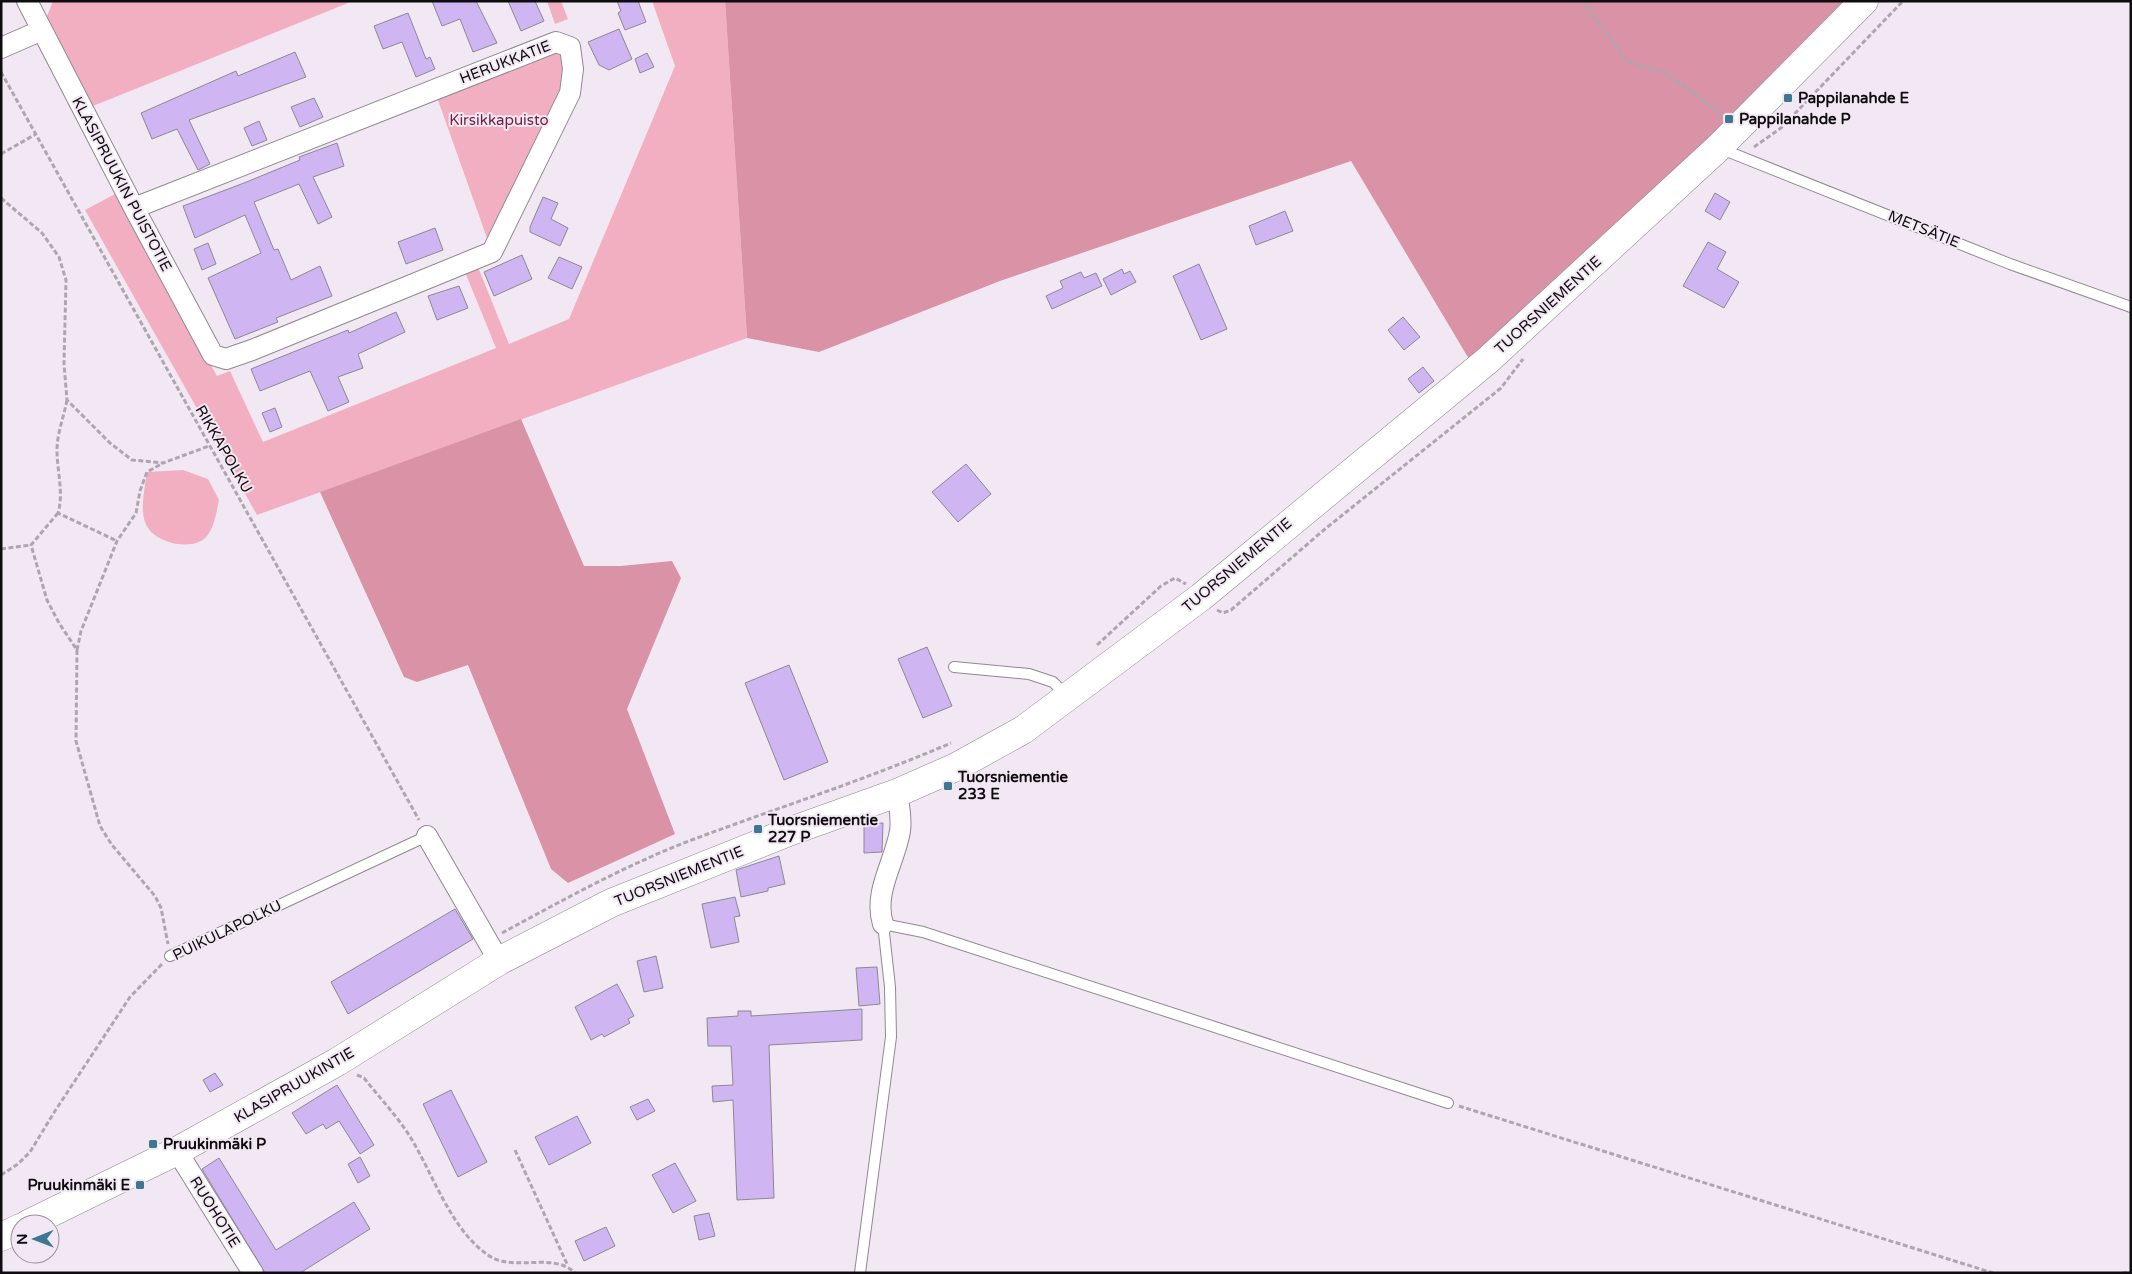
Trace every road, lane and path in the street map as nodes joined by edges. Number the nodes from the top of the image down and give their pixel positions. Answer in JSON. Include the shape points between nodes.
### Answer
{"nodes":[{"id":1,"x":27,"y":1,"type":"edge"},
{"id":2,"x":1584,"y":1,"type":"edge"},
{"id":3,"x":1864,"y":1,"type":"edge"},
{"id":4,"x":1903,"y":1,"type":"edge"},
{"id":5,"x":42,"y":30,"type":"junction"},
{"id":6,"x":1,"y":48,"type":"edge"},
{"id":7,"x":1,"y":72,"type":"edge"},
{"id":8,"x":36,"y":134,"type":"junction"},
{"id":9,"x":1729,"y":152,"type":"junction"},
{"id":10,"x":1,"y":154,"type":"edge"},
{"id":11,"x":1,"y":198,"type":"edge"},
{"id":12,"x":134,"y":208,"type":"junction"},
{"id":13,"x":2131,"y":307,"type":"edge"},
{"id":14,"x":1528,"y":354,"type":"dead end"},
{"id":15,"x":226,"y":359,"type":"joint"},
{"id":16,"x":67,"y":400,"type":"junction"},
{"id":17,"x":208,"y":446,"type":"junction"},
{"id":18,"x":163,"y":463,"type":"junction"},
{"id":19,"x":58,"y":513,"type":"junction"},
{"id":20,"x":117,"y":541,"type":"junction"},
{"id":21,"x":32,"y":545,"type":"junction"},
{"id":22,"x":1,"y":549,"type":"edge"},
{"id":23,"x":1201,"y":597,"type":"junction"},
{"id":24,"x":1094,"y":648,"type":"dead end"},
{"id":25,"x":77,"y":650,"type":"junction"},
{"id":26,"x":954,"y":667,"type":"dead end"},
{"id":27,"x":1068,"y":698,"type":"junction"},
{"id":28,"x":956,"y":740,"type":"dead end"},
{"id":29,"x":897,"y":793,"type":"junction"},
{"id":30,"x":428,"y":836,"type":"junction"},
{"id":31,"x":883,"y":924,"type":"junction"},
{"id":32,"x":493,"y":951,"type":"junction"},
{"id":33,"x":170,"y":956,"type":"junction"},
{"id":34,"x":331,"y":1065,"type":"junction"},
{"id":35,"x":1448,"y":1103,"type":"joint"},
{"id":36,"x":515,"y":1150,"type":"dead end"},
{"id":37,"x":176,"y":1152,"type":"junction"},
{"id":38,"x":1,"y":1175,"type":"edge"},
{"id":39,"x":49,"y":1214,"type":"edge"},
{"id":40,"x":567,"y":1265,"type":"junction"},
{"id":41,"x":2131,"y":1272,"type":"edge"},
{"id":42,"x":253,"y":1273,"type":"edge"},
{"id":43,"x":575,"y":1273,"type":"edge"},
{"id":44,"x":860,"y":1273,"type":"edge"},
{"id":45,"x":1992,"y":1273,"type":"edge"},
{"id":46,"x":2122,"y":1273,"type":"edge"}],
"edges":[{"from":1,"to":5,"type":"street","name":"KLASIPRUUKIN PUISTOTIE"},
{"from":2,"to":9,"type":"path","via":[[1627,62],[1666,72],[1729,119]]},
{"from":3,"to":9,"type":"main road","name":"TUORSNIEMENTIE"},
{"from":4,"to":9,"type":"path","via":[[1781,128],[1763,143]]},
{"from":5,"to":6,"type":"street"},
{"from":5,"to":12,"type":"street","name":"KLASIPRUUKIN PUISTOTIE"},
{"from":7,"to":8,"type":"path","name":"RIKKAPOLKU"},
{"from":8,"to":10,"type":"path"},
{"from":8,"to":17,"type":"path","name":"RIKKAPOLKU"},
{"from":9,"to":13,"type":"lane","name":"METSÄTIE","via":[[2010,264]]},
{"from":9,"to":23,"type":"main road","name":"TUORSNIEMENTIE","via":[[1488,360]]},
{"from":11,"to":16,"type":"path","via":[[42,233],[59,258],[64,273]]},
{"from":12,"to":15,"type":"street","name":"KLASIPRUUKIN PUISTOTIE","via":[[214,354]]},
{"from":12,"to":15,"type":"street","name":"HERUKKATIE","via":[[556,42],[570,47],[573,68],[570,93],[492,252]]},
{"from":14,"to":23,"type":"path","via":[[1501,388],[1325,529],[1231,610],[1213,609]]},
{"from":16,"to":18,"type":"path","via":[[132,460]]},
{"from":16,"to":19,"type":"path","via":[[57,449],[61,504]]},
{"from":17,"to":18,"type":"path"},
{"from":17,"to":30,"type":"path","name":"RIKKAPOLKU"},
{"from":18,"to":20,"type":"path","via":[[147,472],[136,513]]},
{"from":19,"to":20,"type":"path"},
{"from":19,"to":21,"type":"path"},
{"from":20,"to":25,"type":"path","via":[[81,631]]},
{"from":21,"to":22,"type":"path"},
{"from":21,"to":25,"type":"path","via":[[47,600]]},
{"from":23,"to":24,"type":"path","via":[[1181,579],[1175,578],[1161,586]]},
{"from":23,"to":27,"type":"main road","name":"TUORSNIEMENTIE"},
{"from":25,"to":33,"type":"path","via":[[76,740],[100,826],[155,896],[161,908]]},
{"from":26,"to":27,"type":"lane","via":[[1029,674],[1053,682]]},
{"from":27,"to":29,"type":"main road","name":"TUORSNIEMENTIE","via":[[983,754]]},
{"from":28,"to":32,"type":"path","via":[[889,770],[665,852],[594,883]]},
{"from":29,"to":31,"type":"street","via":[[900,831],[879,898]]},
{"from":29,"to":32,"type":"main road","name":"TUORSNIEMENTIE","via":[[656,884]]},
{"from":30,"to":32,"type":"street"},
{"from":30,"to":33,"type":"lane","name":"PUIKULAPOLKU"},
{"from":31,"to":35,"type":"lane","via":[[923,932]]},
{"from":31,"to":44,"type":"lane","via":[[890,987],[890,1037]]},
{"from":32,"to":34,"type":"main road","name":"KLASIPRUUKINTIE"},
{"from":33,"to":38,"type":"path","name":"PUIKULAPOLKU","via":[[130,997],[30,1152]]},
{"from":34,"to":37,"type":"main road","name":"KLASIPRUUKINTIE"},
{"from":34,"to":40,"type":"path","via":[[364,1078],[408,1134],[465,1235],[489,1256],[520,1264]]},
{"from":35,"to":45,"type":"path"},
{"from":36,"to":40,"type":"path"},
{"from":37,"to":39,"type":"main road","name":"KLASIPRUUKINTIE"},
{"from":37,"to":42,"type":"street","name":"RUOHOTIE"},
{"from":40,"to":43,"type":"path"},
{"from":41,"to":46,"type":"path"}]}
